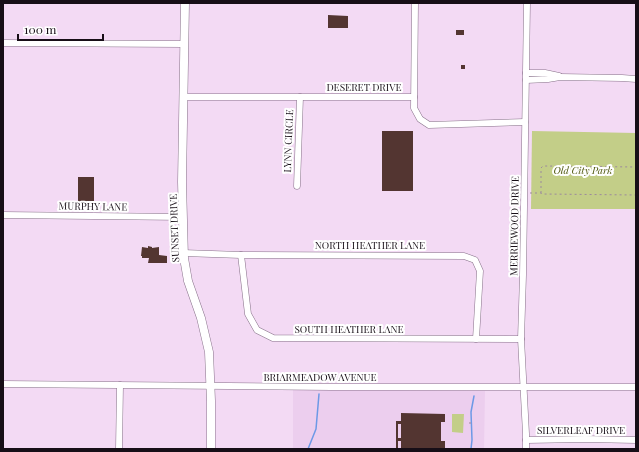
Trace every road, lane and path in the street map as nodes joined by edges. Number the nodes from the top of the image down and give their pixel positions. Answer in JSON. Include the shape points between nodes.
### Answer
{"nodes":[{"id":1,"x":185,"y":3,"type":"edge"},
{"id":2,"x":415,"y":3,"type":"edge"},
{"id":3,"x":527,"y":3,"type":"edge"},
{"id":4,"x":3,"y":43,"type":"edge"},
{"id":5,"x":184,"y":44,"type":"junction"},
{"id":6,"x":526,"y":73,"type":"junction"},
{"id":7,"x":560,"y":77,"type":"junction"},
{"id":8,"x":636,"y":79,"type":"edge"},
{"id":9,"x":526,"y":80,"type":"junction"},
{"id":10,"x":183,"y":97,"type":"junction"},
{"id":11,"x":300,"y":97,"type":"junction"},
{"id":12,"x":414,"y":97,"type":"junction"},
{"id":13,"x":525,"y":122,"type":"junction"},
{"id":14,"x":636,"y":167,"type":"edge"},
{"id":15,"x":297,"y":186,"type":"dead end"},
{"id":16,"x":541,"y":193,"type":"junction"},
{"id":17,"x":524,"y":194,"type":"junction"},
{"id":18,"x":636,"y":195,"type":"edge"},
{"id":19,"x":3,"y":215,"type":"edge"},
{"id":20,"x":183,"y":217,"type":"junction"},
{"id":21,"x":184,"y":253,"type":"junction"},
{"id":22,"x":241,"y":254,"type":"junction"},
{"id":23,"x":476,"y":339,"type":"junction"},
{"id":24,"x":521,"y":339,"type":"junction"},
{"id":25,"x":3,"y":384,"type":"edge"},
{"id":26,"x":120,"y":385,"type":"junction"},
{"id":27,"x":210,"y":386,"type":"junction"},
{"id":28,"x":524,"y":387,"type":"junction"},
{"id":29,"x":636,"y":387,"type":"edge"},
{"id":30,"x":469,"y":423,"type":"dead end"},
{"id":31,"x":473,"y":423,"type":"dead end"},
{"id":32,"x":526,"y":440,"type":"junction"},
{"id":33,"x":636,"y":440,"type":"edge"},
{"id":34,"x":119,"y":449,"type":"edge"},
{"id":35,"x":210,"y":449,"type":"edge"},
{"id":36,"x":526,"y":449,"type":"edge"}],
"edges":[{"from":1,"to":5,"type":"street","name":"SUNSET DRIVE"},
{"from":2,"to":12,"type":"street"},
{"from":3,"to":6,"type":"street","name":"MERRIEWOOD DRIVE"},
{"from":4,"to":5,"type":"street"},
{"from":5,"to":10,"type":"street","name":"SUNSET DRIVE"},
{"from":6,"to":7,"type":"street","via":[[545,73]]},
{"from":6,"to":9,"type":"street","name":"MERRIEWOOD DRIVE"},
{"from":7,"to":8,"type":"street"},
{"from":7,"to":9,"type":"street"},
{"from":9,"to":13,"type":"street","name":"MERRIEWOOD DRIVE"},
{"from":10,"to":11,"type":"street","name":"DESERET DRIVE"},
{"from":10,"to":20,"type":"street","name":"SUNSET DRIVE"},
{"from":11,"to":12,"type":"street","name":"DESERET DRIVE"},
{"from":11,"to":15,"type":"street","name":"LYNN CIRCLE"},
{"from":12,"to":13,"type":"street","name":"DESERET DRIVE","via":[[414,108],[420,118],[429,125]]},
{"from":13,"to":17,"type":"street","name":"MERRIEWOOD DRIVE"},
{"from":14,"to":16,"type":"path","via":[[544,166],[541,168]]},
{"from":16,"to":17,"type":"path"},
{"from":16,"to":18,"type":"path"},
{"from":17,"to":24,"type":"street","name":"MERRIEWOOD DRIVE"},
{"from":19,"to":20,"type":"street","name":"MURPHY LANE"},
{"from":20,"to":21,"type":"street","name":"SUNSET DRIVE"},
{"from":21,"to":22,"type":"street","name":"NORTH HEATHER LANE"},
{"from":21,"to":27,"type":"street","name":"SUNSET DRIVE","via":[[188,281],[209,352]]},
{"from":22,"to":23,"type":"street","name":"SOUTH HEATHER LANE","via":[[248,314],[257,330],[272,338]]},
{"from":22,"to":23,"type":"street","name":"NORTH HEATHER LANE","via":[[464,256],[475,260],[480,272]]},
{"from":23,"to":24,"type":"street","name":"SOUTH HEATHER LANE"},
{"from":24,"to":28,"type":"street","name":"MERRIEWOOD DRIVE"},
{"from":25,"to":26,"type":"street","name":"BRIARMEADOW AVENUE"},
{"from":26,"to":27,"type":"street","name":"BRIARMEADOW AVENUE"},
{"from":26,"to":34,"type":"street"},
{"from":27,"to":28,"type":"street","name":"BRIARMEADOW AVENUE"},
{"from":27,"to":35,"type":"street","name":"SUNSET DRIVE"},
{"from":28,"to":29,"type":"street","name":"BRIARMEADOW AVENUE"},
{"from":28,"to":32,"type":"street","name":"MERRIEWOOD DRIVE"},
{"from":30,"to":31,"type":"path"},
{"from":32,"to":33,"type":"street","name":"SILVERLEAF DRIVE"},
{"from":32,"to":36,"type":"street","name":"MERRIEWOOD DRIVE"}]}
